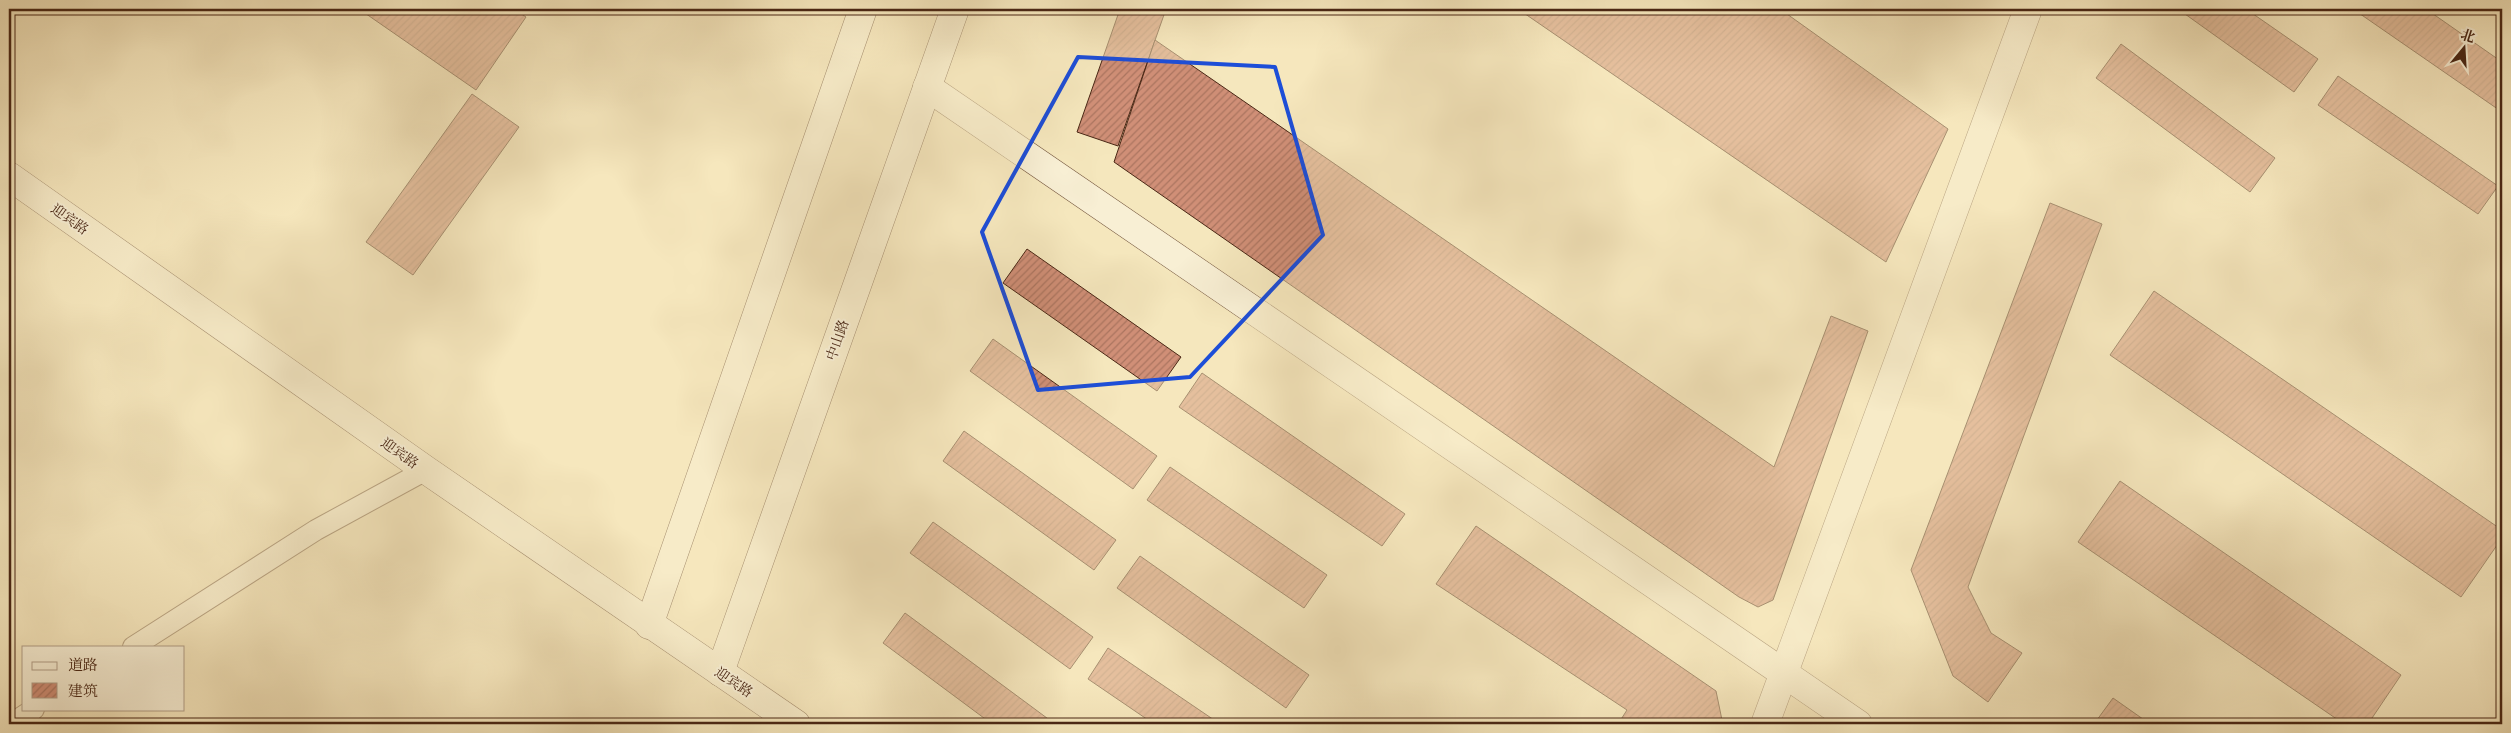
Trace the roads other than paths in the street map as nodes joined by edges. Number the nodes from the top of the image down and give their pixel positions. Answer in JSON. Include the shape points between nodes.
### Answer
{"nodes":[{"id":1,"x":862,"y":9,"type":"edge"},
{"id":2,"x":955,"y":9,"type":"edge"},
{"id":3,"x":2028,"y":9,"type":"edge"},
{"id":4,"x":927,"y":87,"type":"junction"},
{"id":5,"x":9,"y":176,"type":"edge"},
{"id":6,"x":426,"y":470,"type":"junction"},
{"id":7,"x":649,"y":625,"type":"junction"},
{"id":8,"x":134,"y":646,"type":"edge"},
{"id":9,"x":720,"y":672,"type":"junction"},
{"id":10,"x":1785,"y":673,"type":"junction"},
{"id":11,"x":32,"y":710,"type":"edge"},
{"id":12,"x":11,"y":724,"type":"edge"},
{"id":13,"x":796,"y":724,"type":"edge"},
{"id":14,"x":1765,"y":724,"type":"edge"},
{"id":15,"x":1858,"y":724,"type":"edge"}],
"edges":[{"from":1,"to":7,"type":"main road"},
{"from":2,"to":4,"type":"main road","name":"中山路"},
{"from":3,"to":10,"type":"main road"},
{"from":4,"to":9,"type":"main road","name":"中山路"},
{"from":4,"to":10,"type":"main road"},
{"from":5,"to":6,"type":"main road","name":"迎宾路"},
{"from":6,"to":7,"type":"main road","name":"迎宾路"},
{"from":6,"to":8,"type":"lane","via":[[316,530]]},
{"from":7,"to":9,"type":"main road","name":"迎宾路"},
{"from":9,"to":13,"type":"main road","name":"迎宾路"},
{"from":10,"to":14,"type":"main road"},
{"from":10,"to":15,"type":"main road"},
{"from":11,"to":12,"type":"lane"}]}
